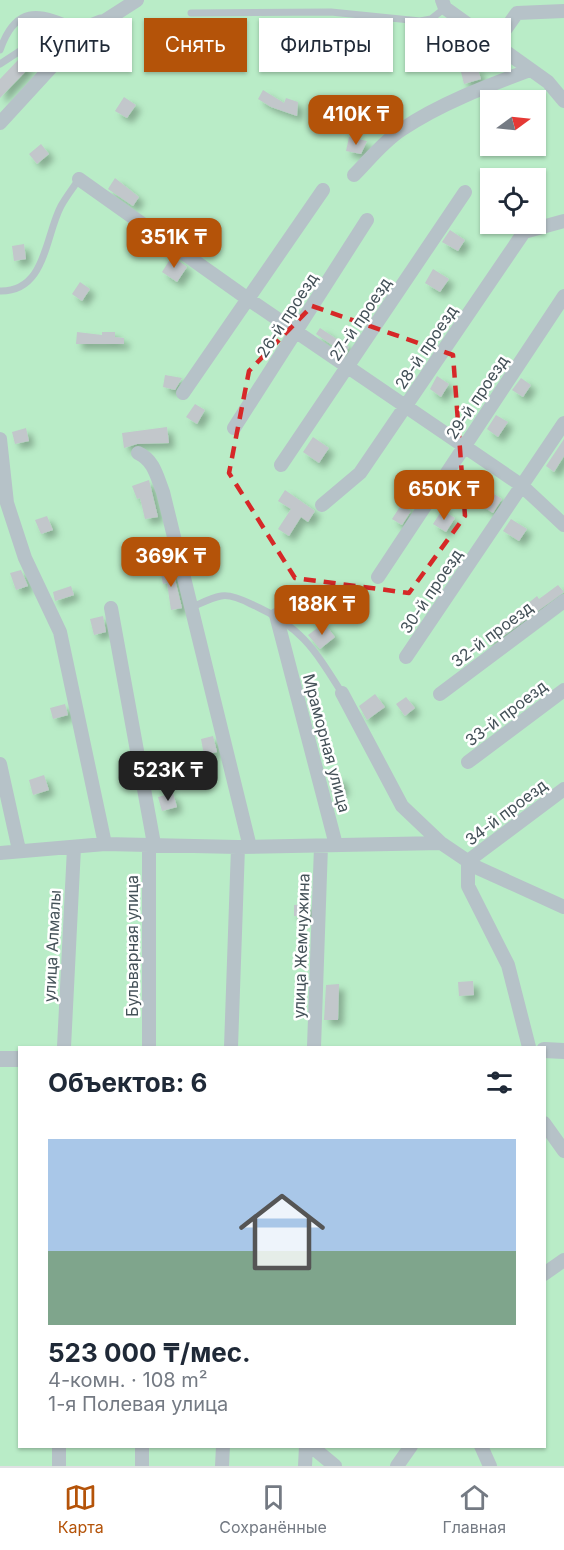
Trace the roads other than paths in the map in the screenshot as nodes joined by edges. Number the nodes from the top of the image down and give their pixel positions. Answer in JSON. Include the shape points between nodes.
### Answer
{"nodes":[{"id":1,"x":137,"y":0,"type":"edge"},
{"id":2,"x":444,"y":4,"type":"edge"},
{"id":3,"x":122,"y":10,"type":"junction"},
{"id":4,"x":564,"y":11,"type":"edge"},
{"id":5,"x":191,"y":13,"type":"dead end"},
{"id":6,"x":18,"y":18,"type":"edge"},
{"id":7,"x":18,"y":18,"type":"edge"},
{"id":8,"x":47,"y":18,"type":"edge"},
{"id":9,"x":100,"y":18,"type":"edge"},
{"id":10,"x":462,"y":18,"type":"edge"},
{"id":11,"x":511,"y":21,"type":"edge"},
{"id":12,"x":0,"y":50,"type":"edge"},
{"id":13,"x":18,"y":52,"type":"edge"},
{"id":14,"x":511,"y":56,"type":"edge"},
{"id":15,"x":0,"y":64,"type":"edge"},
{"id":16,"x":530,"y":70,"type":"junction"},
{"id":17,"x":564,"y":101,"type":"edge"},
{"id":18,"x":0,"y":123,"type":"edge"},
{"id":19,"x":354,"y":175,"type":"dead end"},
{"id":20,"x":80,"y":179,"type":"joint"},
{"id":21,"x":323,"y":190,"type":"dead end"},
{"id":22,"x":465,"y":192,"type":"dead end"},
{"id":23,"x":368,"y":220,"type":"dead end"},
{"id":24,"x":564,"y":221,"type":"edge"},
{"id":25,"x":0,"y":291,"type":"edge"},
{"id":26,"x":564,"y":296,"type":"edge"},
{"id":27,"x":248,"y":299,"type":"junction"},
{"id":28,"x":297,"y":330,"type":"junction"},
{"id":29,"x":347,"y":367,"type":"junction"},
{"id":30,"x":183,"y":393,"type":"dead end"},
{"id":31,"x":405,"y":407,"type":"junction"},
{"id":32,"x":564,"y":423,"type":"edge"},
{"id":33,"x":234,"y":429,"type":"dead end"},
{"id":34,"x":0,"y":439,"type":"edge"},
{"id":35,"x":465,"y":445,"type":"junction"},
{"id":36,"x":138,"y":453,"type":"dead end"},
{"id":37,"x":281,"y":465,"type":"dead end"},
{"id":38,"x":522,"y":485,"type":"junction"},
{"id":39,"x":3,"y":493,"type":"edge"},
{"id":40,"x":322,"y":505,"type":"dead end"},
{"id":41,"x":563,"y":521,"type":"edge"},
{"id":42,"x":378,"y":577,"type":"dead end"},
{"id":43,"x":564,"y":601,"type":"edge"},
{"id":44,"x":111,"y":608,"type":"dead end"},
{"id":45,"x":190,"y":608,"type":"junction"},
{"id":46,"x":276,"y":615,"type":"junction"},
{"id":47,"x":406,"y":657,"type":"dead end"},
{"id":48,"x":564,"y":690,"type":"edge"},
{"id":49,"x":342,"y":693,"type":"joint"},
{"id":50,"x":440,"y":694,"type":"dead end"},
{"id":51,"x":468,"y":762,"type":"dead end"},
{"id":52,"x":0,"y":764,"type":"edge"},
{"id":53,"x":564,"y":789,"type":"edge"},
{"id":54,"x":441,"y":843,"type":"junction"},
{"id":55,"x":105,"y":844,"type":"junction"},
{"id":56,"x":152,"y":845,"type":"junction"},
{"id":57,"x":336,"y":845,"type":"junction"},
{"id":58,"x":321,"y":846,"type":"junction"},
{"id":59,"x":244,"y":847,"type":"junction"},
{"id":60,"x":74,"y":848,"type":"junction"},
{"id":61,"x":20,"y":850,"type":"junction"},
{"id":62,"x":0,"y":853,"type":"edge"},
{"id":63,"x":468,"y":861,"type":"junction"},
{"id":64,"x":564,"y":907,"type":"edge"},
{"id":65,"x":64,"y":1046,"type":"edge"},
{"id":66,"x":149,"y":1046,"type":"edge"},
{"id":67,"x":231,"y":1046,"type":"edge"},
{"id":68,"x":314,"y":1046,"type":"edge"},
{"id":69,"x":529,"y":1046,"type":"edge"},
{"id":70,"x":546,"y":1050,"type":"edge"},
{"id":71,"x":564,"y":1051,"type":"edge"},
{"id":72,"x":0,"y":1059,"type":"edge"},
{"id":73,"x":18,"y":1059,"type":"edge"},
{"id":74,"x":547,"y":1132,"type":"edge"},
{"id":75,"x":564,"y":1151,"type":"edge"},
{"id":76,"x":564,"y":1260,"type":"edge"},
{"id":77,"x":546,"y":1273,"type":"edge"},
{"id":78,"x":59,"y":1448,"type":"edge"},
{"id":79,"x":142,"y":1448,"type":"edge"},
{"id":80,"x":223,"y":1448,"type":"edge"},
{"id":81,"x":306,"y":1448,"type":"edge"},
{"id":82,"x":313,"y":1448,"type":"edge"},
{"id":83,"x":410,"y":1448,"type":"edge"},
{"id":84,"x":482,"y":1448,"type":"edge"},
{"id":85,"x":59,"y":1466,"type":"edge"},
{"id":86,"x":142,"y":1466,"type":"edge"},
{"id":87,"x":222,"y":1466,"type":"edge"},
{"id":88,"x":305,"y":1466,"type":"edge"},
{"id":89,"x":335,"y":1466,"type":"edge"},
{"id":90,"x":397,"y":1466,"type":"edge"},
{"id":91,"x":490,"y":1466,"type":"edge"}],
"edges":[{"from":1,"to":3,"type":"street"},
{"from":2,"to":5,"type":"lane","via":[[430,19],[420,21],[331,12]]},
{"from":2,"to":10,"type":"street"},
{"from":3,"to":9,"type":"lane"},
{"from":3,"to":18,"type":"street","via":[[78,38]]},
{"from":4,"to":11,"type":"street","via":[[517,13]]},
{"from":6,"to":8,"type":"lane","via":[[31,13]]},
{"from":7,"to":12,"type":"lane","via":[[8,28]]},
{"from":13,"to":15,"type":"lane"},
{"from":14,"to":16,"type":"street"},
{"from":16,"to":17,"type":"street","via":[[548,82]]},
{"from":16,"to":19,"type":"street","via":[[417,120]]},
{"from":20,"to":25,"type":"lane","via":[[60,207],[42,263],[34,275],[13,290]]},
{"from":20,"to":27,"type":"street"},
{"from":21,"to":27,"type":"street"},
{"from":22,"to":29,"type":"street","name":"27-й проезд"},
{"from":23,"to":28,"type":"street","name":"26-й проезд"},
{"from":24,"to":31,"type":"street","name":"28-й проезд","via":[[524,232]]},
{"from":26,"to":35,"type":"street","name":"29-й проезд"},
{"from":27,"to":28,"type":"street"},
{"from":27,"to":30,"type":"street"},
{"from":28,"to":29,"type":"street"},
{"from":28,"to":33,"type":"street","name":"26-й проезд"},
{"from":29,"to":31,"type":"street"},
{"from":29,"to":37,"type":"street","name":"27-й проезд"},
{"from":31,"to":35,"type":"street"},
{"from":31,"to":40,"type":"street","name":"28-й проезд","via":[[360,474]]},
{"from":32,"to":38,"type":"street","name":"30-й проезд"},
{"from":34,"to":39,"type":"street"},
{"from":35,"to":38,"type":"street"},
{"from":35,"to":42,"type":"street","name":"29-й проезд"},
{"from":36,"to":45,"type":"street","via":[[153,465],[163,492]]},
{"from":38,"to":41,"type":"street"},
{"from":38,"to":47,"type":"street","name":"30-й проезд"},
{"from":39,"to":55,"type":"street","via":[[25,558],[60,632]]},
{"from":43,"to":50,"type":"street","name":"32-й проезд"},
{"from":44,"to":56,"type":"street","name":"Бульварная улица"},
{"from":45,"to":46,"type":"lane","via":[[222,596],[240,599]]},
{"from":45,"to":59,"type":"street"},
{"from":46,"to":49,"type":"lane","via":[[314,648]]},
{"from":46,"to":57,"type":"street","name":"Мраморная улица"},
{"from":48,"to":51,"type":"street","name":"33-й проезд"},
{"from":49,"to":54,"type":"street","via":[[402,806]]},
{"from":52,"to":61,"type":"street"},
{"from":53,"to":63,"type":"street","name":"34-й проезд"},
{"from":54,"to":57,"type":"street"},
{"from":54,"to":63,"type":"street"},
{"from":55,"to":56,"type":"street"},
{"from":55,"to":60,"type":"street"},
{"from":56,"to":59,"type":"street"},
{"from":56,"to":66,"type":"street","name":"Бульварная улица"},
{"from":57,"to":58,"type":"street"},
{"from":58,"to":59,"type":"street"},
{"from":58,"to":68,"type":"street","name":"улица Жемчужина"},
{"from":59,"to":67,"type":"street"},
{"from":60,"to":61,"type":"street"},
{"from":60,"to":65,"type":"street","name":"улица Алмалы"},
{"from":61,"to":62,"type":"street"},
{"from":63,"to":64,"type":"street"},
{"from":63,"to":69,"type":"street","via":[[468,886],[508,964]]},
{"from":70,"to":71,"type":"street"},
{"from":72,"to":73,"type":"street"},
{"from":74,"to":75,"type":"street"},
{"from":76,"to":77,"type":"street"},
{"from":78,"to":85,"type":"street"},
{"from":79,"to":86,"type":"street"},
{"from":80,"to":87,"type":"street"},
{"from":81,"to":88,"type":"street"},
{"from":82,"to":89,"type":"street"},
{"from":83,"to":90,"type":"street"},
{"from":84,"to":91,"type":"street"}]}
